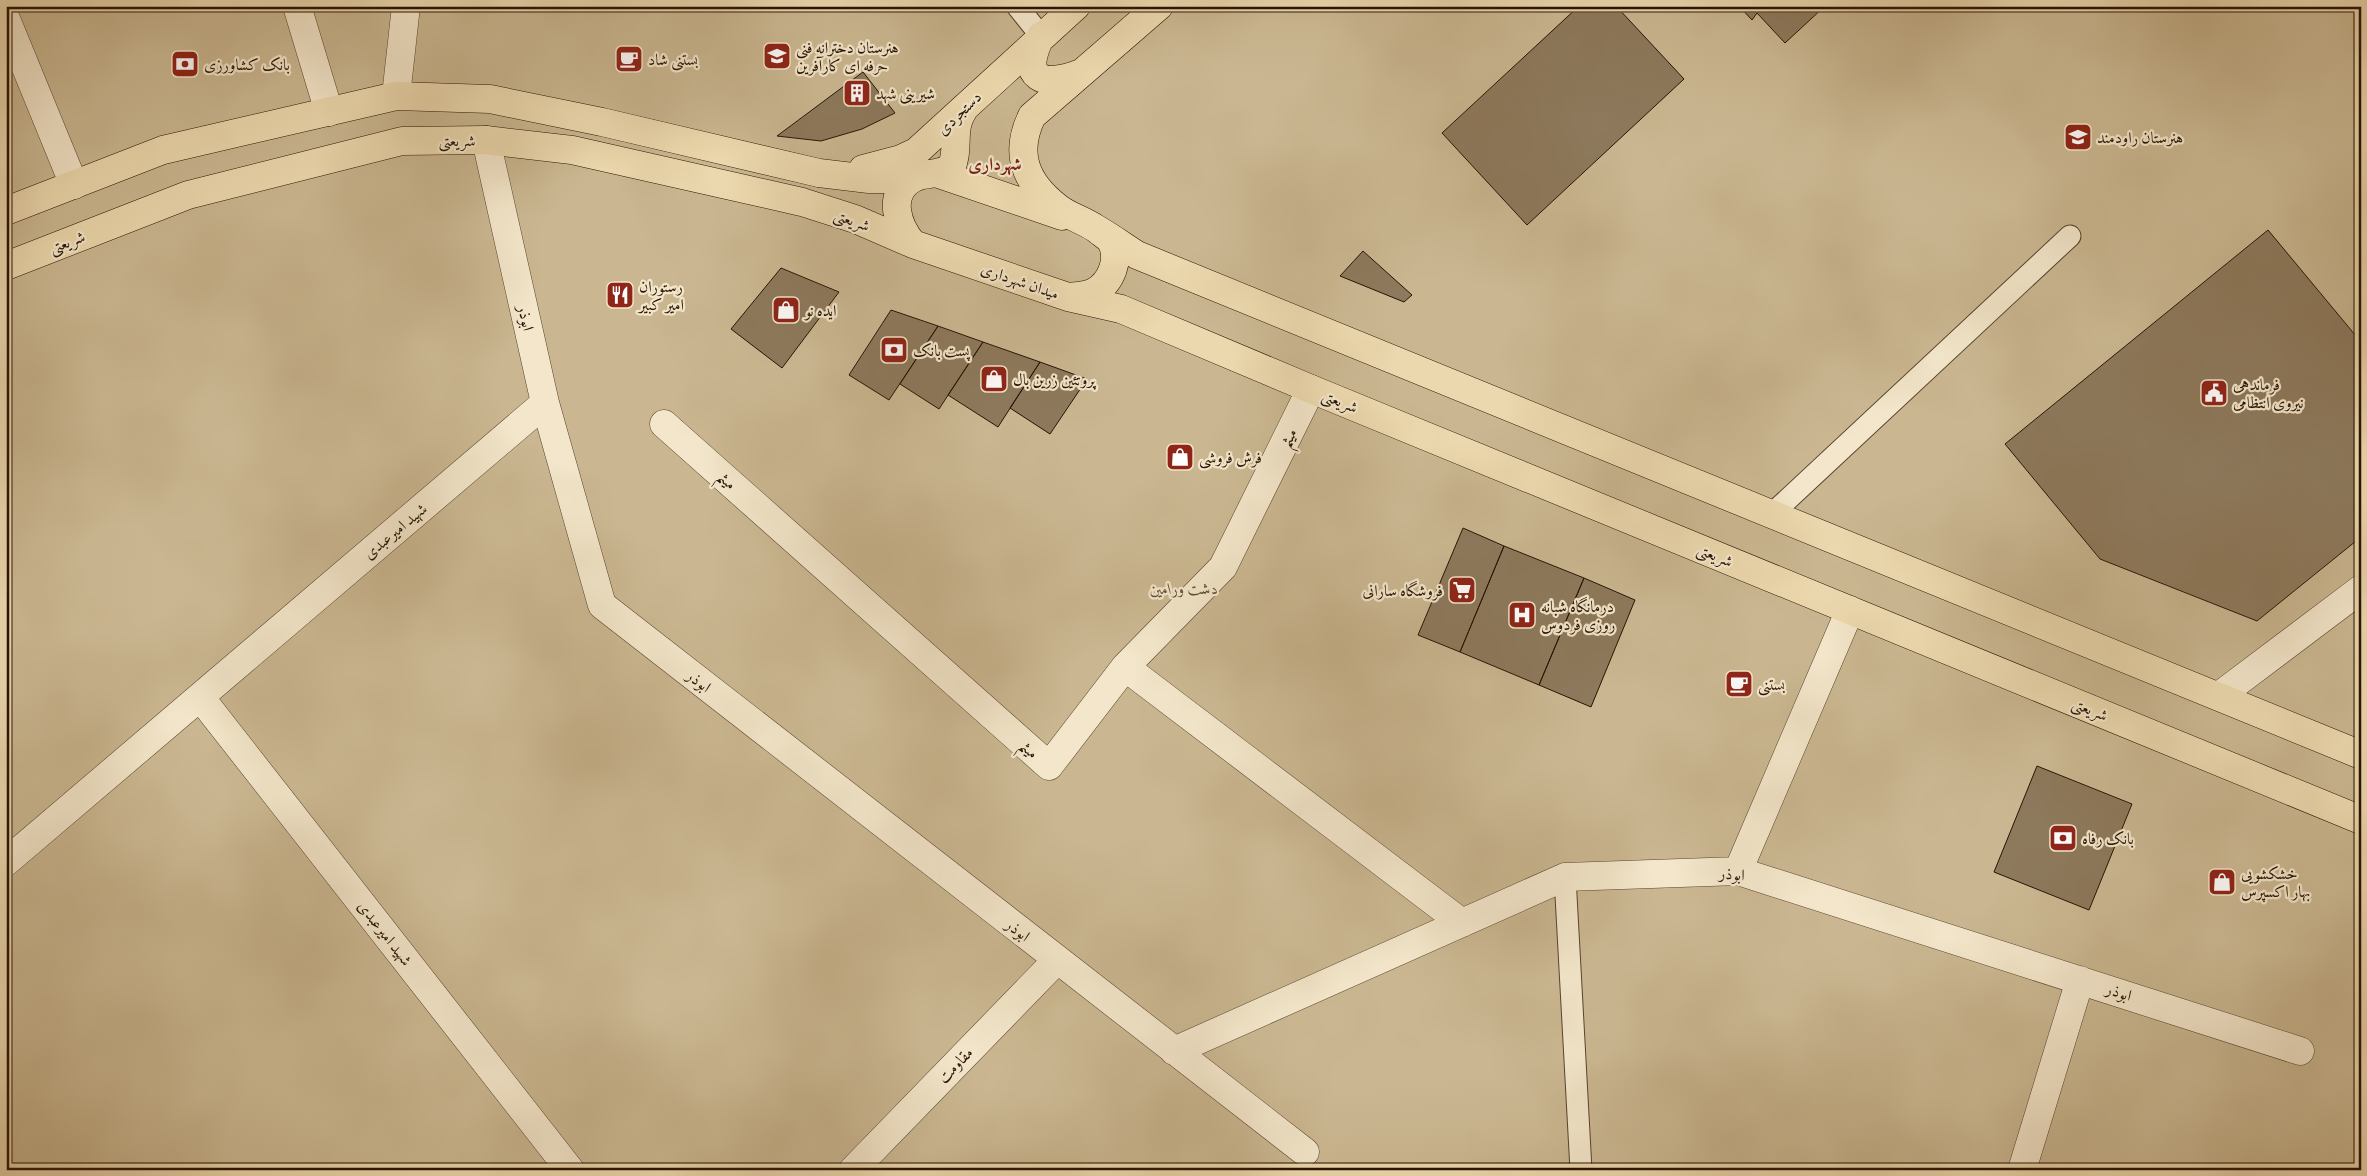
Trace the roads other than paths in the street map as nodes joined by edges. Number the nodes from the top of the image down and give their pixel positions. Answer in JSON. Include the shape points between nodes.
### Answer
{"nodes":[{"id":1,"x":297,"y":6,"type":"edge"},
{"id":2,"x":406,"y":6,"type":"edge"},
{"id":3,"x":1017,"y":6,"type":"edge"},
{"id":4,"x":1076,"y":6,"type":"edge"},
{"id":5,"x":1159,"y":6,"type":"edge"},
{"id":6,"x":6,"y":19,"type":"edge"},
{"id":7,"x":1041,"y":36,"type":"junction"},
{"id":8,"x":1082,"y":72,"type":"junction"},
{"id":9,"x":396,"y":96,"type":"junction"},
{"id":10,"x":968,"y":104,"type":"junction"},
{"id":11,"x":329,"y":112,"type":"junction"},
{"id":12,"x":486,"y":140,"type":"junction"},
{"id":13,"x":819,"y":173,"type":"junction"},
{"id":14,"x":925,"y":176,"type":"junction"},
{"id":15,"x":74,"y":185,"type":"junction"},
{"id":16,"x":6,"y":212,"type":"edge"},
{"id":17,"x":1094,"y":227,"type":"junction"},
{"id":18,"x":2070,"y":236,"type":"dead end"},
{"id":19,"x":913,"y":244,"type":"junction"},
{"id":20,"x":6,"y":266,"type":"edge"},
{"id":21,"x":1068,"y":297,"type":"junction"},
{"id":22,"x":1311,"y":389,"type":"junction"},
{"id":23,"x":545,"y":403,"type":"junction"},
{"id":24,"x":664,"y":424,"type":"dead end"},
{"id":25,"x":1772,"y":514,"type":"junction"},
{"id":26,"x":2361,"y":589,"type":"edge"},
{"id":27,"x":1850,"y":610,"type":"junction"},
{"id":28,"x":1124,"y":667,"type":"junction"},
{"id":29,"x":2219,"y":696,"type":"junction"},
{"id":30,"x":200,"y":697,"type":"junction"},
{"id":31,"x":2361,"y":755,"type":"edge"},
{"id":32,"x":2361,"y":820,"type":"edge"},
{"id":33,"x":6,"y":862,"type":"edge"},
{"id":34,"x":1738,"y":871,"type":"junction"},
{"id":35,"x":1565,"y":877,"type":"junction"},
{"id":36,"x":1462,"y":923,"type":"junction"},
{"id":37,"x":1057,"y":960,"type":"junction"},
{"id":38,"x":2080,"y":980,"type":"junction"},
{"id":39,"x":2300,"y":1051,"type":"dead end"},
{"id":40,"x":1174,"y":1052,"type":"junction"},
{"id":41,"x":1304,"y":1152,"type":"dead end"},
{"id":42,"x":570,"y":1170,"type":"edge"},
{"id":43,"x":853,"y":1170,"type":"edge"},
{"id":44,"x":1581,"y":1170,"type":"edge"},
{"id":45,"x":2022,"y":1170,"type":"edge"}],
"edges":[{"from":1,"to":11,"type":"street"},
{"from":2,"to":9,"type":"street"},
{"from":3,"to":7,"type":"lane"},
{"from":4,"to":7,"type":"main road","name":"دستجردی"},
{"from":5,"to":8,"type":"main road"},
{"from":6,"to":15,"type":"street"},
{"from":7,"to":8,"type":"main road","via":[[1032,59],[1034,70],[1042,79],[1053,82]]},
{"from":7,"to":10,"type":"main road","name":"دستجردی"},
{"from":8,"to":17,"type":"main road","via":[[1032,116],[1024,133],[1023,159],[1046,197],[1058,208]]},
{"from":9,"to":11,"type":"main road"},
{"from":9,"to":13,"type":"main road","via":[[490,99]]},
{"from":10,"to":13,"type":"main road","name":"دستجردی","via":[[931,141],[901,159],[856,171]]},
{"from":10,"to":14,"type":"main road","via":[[956,125],[952,166]]},
{"from":11,"to":15,"type":"main road","via":[[163,150]]},
{"from":12,"to":19,"type":"main road","name":"شریعتی","via":[[572,150],[802,202],[855,219]]},
{"from":12,"to":20,"type":"main road","name":"شریعتی","via":[[402,141],[188,195]]},
{"from":12,"to":23,"type":"street","name":"ابوذر"},
{"from":13,"to":14,"type":"main road","via":[[869,180]]},
{"from":14,"to":17,"type":"main road","name":"میدان شهرداری"},
{"from":14,"to":19,"type":"main road","via":[[900,193],[896,214],[904,234]]},
{"from":15,"to":16,"type":"main road"},
{"from":17,"to":21,"type":"main road","name":"میدان شهرداری","via":[[1110,241],[1113,268],[1102,286],[1093,293]]},
{"from":17,"to":25,"type":"main road","via":[[1137,254]]},
{"from":18,"to":25,"type":"lane"},
{"from":19,"to":21,"type":"main road","name":"میدان شهرداری"},
{"from":21,"to":22,"type":"main road","name":"شریعتی","via":[[1121,309]]},
{"from":22,"to":27,"type":"main road","name":"شریعتی"},
{"from":22,"to":28,"type":"street","name":"میثم","via":[[1222,567]]},
{"from":23,"to":30,"type":"street","name":"شهید امیرعبدی"},
{"from":23,"to":37,"type":"street","name":"ابوذر","via":[[602,605]]},
{"from":24,"to":28,"type":"street","name":"میثم","via":[[1049,766]]},
{"from":25,"to":29,"type":"main road"},
{"from":26,"to":29,"type":"street"},
{"from":27,"to":32,"type":"main road","name":"شریعتی"},
{"from":27,"to":34,"type":"street"},
{"from":28,"to":36,"type":"street"},
{"from":29,"to":31,"type":"main road"},
{"from":30,"to":33,"type":"street","name":"شهید امیرعبدی"},
{"from":30,"to":42,"type":"street","name":"شهید امیرعبدی"},
{"from":34,"to":35,"type":"street","name":"ابوذر"},
{"from":34,"to":38,"type":"street","name":"ابوذر"},
{"from":35,"to":36,"type":"street","name":"ابوذر"},
{"from":35,"to":44,"type":"lane"},
{"from":36,"to":40,"type":"street","name":"ابوذر"},
{"from":37,"to":40,"type":"street","name":"ابوذر"},
{"from":37,"to":43,"type":"street","name":"مقاومت"},
{"from":38,"to":39,"type":"street","name":"ابوذر"},
{"from":38,"to":45,"type":"street"},
{"from":40,"to":41,"type":"street","name":"ابوذر"}]}
